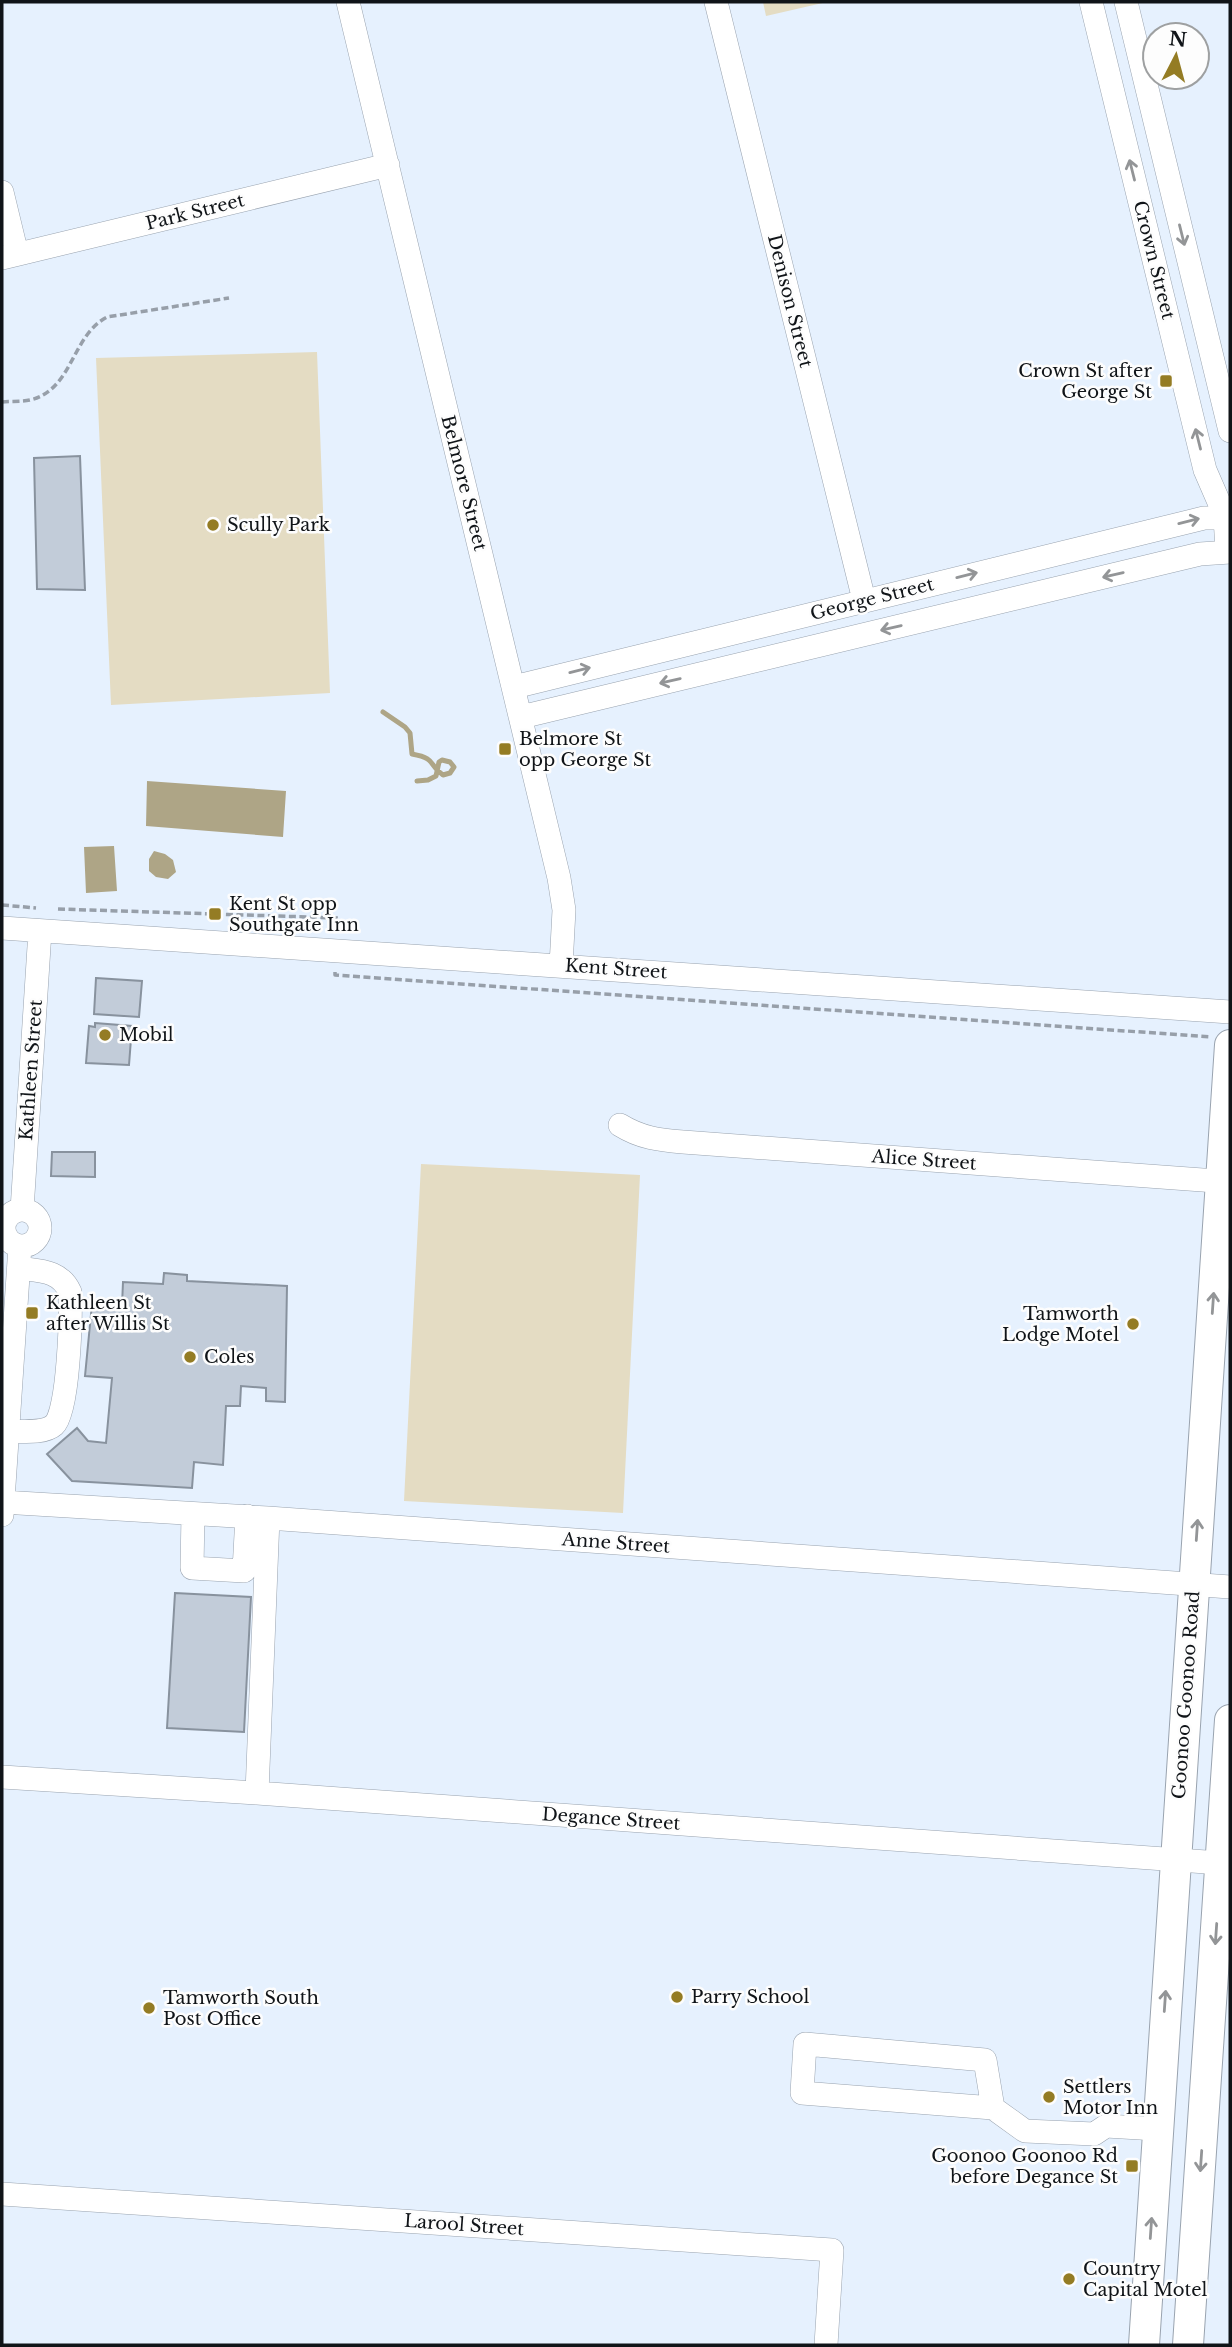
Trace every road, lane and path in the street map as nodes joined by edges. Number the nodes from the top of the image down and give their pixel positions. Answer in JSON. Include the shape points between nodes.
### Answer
{"nodes":[{"id":1,"x":348,"y":2,"type":"edge"},
{"id":2,"x":716,"y":2,"type":"edge"},
{"id":3,"x":1091,"y":2,"type":"edge"},
{"id":4,"x":1126,"y":2,"type":"edge"},
{"id":5,"x":388,"y":165,"type":"junction"},
{"id":6,"x":2,"y":192,"type":"edge"},
{"id":7,"x":9,"y":256,"type":"edge"},
{"id":8,"x":229,"y":298,"type":"dead end"},
{"id":9,"x":2,"y":402,"type":"edge"},
{"id":10,"x":1230,"y":431,"type":"edge"},
{"id":11,"x":1229,"y":510,"type":"edge"},
{"id":12,"x":1229,"y":552,"type":"edge"},
{"id":13,"x":864,"y":600,"type":"junction"},
{"id":14,"x":514,"y":687,"type":"junction"},
{"id":15,"x":521,"y":717,"type":"junction"},
{"id":16,"x":2,"y":905,"type":"edge"},
{"id":17,"x":42,"y":916,"type":"junction"},
{"id":18,"x":2,"y":928,"type":"edge"},
{"id":19,"x":337,"y":951,"type":"junction"},
{"id":20,"x":561,"y":966,"type":"junction"},
{"id":21,"x":335,"y":975,"type":"dead end"},
{"id":22,"x":1230,"y":1012,"type":"edge"},
{"id":23,"x":1223,"y":1041,"type":"edge"},
{"id":24,"x":620,"y":1125,"type":"dead end"},
{"id":25,"x":1226,"y":1182,"type":"edge"},
{"id":26,"x":22,"y":1210,"type":"junction"},
{"id":27,"x":3,"y":1225,"type":"edge"},
{"id":28,"x":20,"y":1257,"type":"junction"},
{"id":29,"x":7,"y":1431,"type":"junction"},
{"id":30,"x":2,"y":1502,"type":"edge"},
{"id":31,"x":193,"y":1514,"type":"junction"},
{"id":32,"x":2,"y":1515,"type":"edge"},
{"id":33,"x":258,"y":1517,"type":"junction"},
{"id":34,"x":1194,"y":1584,"type":"junction"},
{"id":35,"x":1230,"y":1587,"type":"edge"},
{"id":36,"x":1230,"y":1720,"type":"edge"},
{"id":37,"x":2,"y":1777,"type":"edge"},
{"id":38,"x":257,"y":1793,"type":"junction"},
{"id":39,"x":1175,"y":1860,"type":"junction"},
{"id":40,"x":1220,"y":1863,"type":"junction"},
{"id":41,"x":993,"y":2108,"type":"junction"},
{"id":42,"x":1157,"y":2129,"type":"junction"},
{"id":43,"x":2,"y":2194,"type":"edge"},
{"id":44,"x":826,"y":2345,"type":"edge"},
{"id":45,"x":1144,"y":2345,"type":"edge"},
{"id":46,"x":1188,"y":2345,"type":"edge"}],
"edges":[{"from":1,"to":5,"type":"street","name":"Belmore Street"},
{"from":2,"to":13,"type":"street","name":"Denison Street"},
{"from":11,"to":3,"type":"street","name":"Crown Street","one_way":true,"via":[[1205,470]]},
{"from":4,"to":10,"type":"street","name":"Crown Street","one_way":true},
{"from":5,"to":7,"type":"street","name":"Park Street"},
{"from":5,"to":14,"type":"street","name":"Belmore Street"},
{"from":6,"to":7,"type":"street"},
{"from":8,"to":9,"type":"path","via":[[107,317],[87,334],[61,381],[29,400]]},
{"from":11,"to":12,"type":"street","name":"Crown Street"},
{"from":13,"to":11,"type":"street","name":"George Street","one_way":true},
{"from":12,"to":15,"type":"street","name":"George Street","one_way":true,"via":[[1200,554]]},
{"from":14,"to":13,"type":"street","name":"George Street","one_way":true},
{"from":14,"to":15,"type":"street","name":"Belmore Street"},
{"from":15,"to":20,"type":"street","name":"Belmore Street","via":[[562,895]]},
{"from":16,"to":17,"type":"path"},
{"from":17,"to":18,"type":"street","name":"Kent Street"},
{"from":17,"to":19,"type":"street","name":"Kent Street"},
{"from":17,"to":19,"type":"path","via":[[339,918]]},
{"from":17,"to":26,"type":"street","name":"Kathleen Street"},
{"from":19,"to":20,"type":"street","name":"Kent Street"},
{"from":20,"to":22,"type":"street","name":"Kent Street"},
{"from":21,"to":23,"type":"path"},
{"from":23,"to":25,"type":"main road","name":"Goonoo Goonoo Road"},
{"from":24,"to":25,"type":"street","name":"Alice Street","via":[[652,1139],[683,1142]]},
{"from":34,"to":25,"type":"main road","name":"Goonoo Goonoo Road","one_way":true},
{"from":26,"to":27,"type":"street","via":[[12,1213]]},
{"from":26,"to":28,"type":"street","via":[[32,1213],[40,1226],[37,1238]]},
{"from":27,"to":28,"type":"street"},
{"from":28,"to":29,"type":"street"},
{"from":28,"to":29,"type":"street","via":[[58,1276],[70,1292],[64,1397],[53,1427]]},
{"from":29,"to":30,"type":"street"},
{"from":30,"to":31,"type":"street","name":"Anne Street"},
{"from":30,"to":32,"type":"street"},
{"from":31,"to":33,"type":"street","name":"Anne Street"},
{"from":31,"to":33,"type":"street","via":[[192,1568],[244,1571]]},
{"from":33,"to":34,"type":"street","name":"Anne Street"},
{"from":33,"to":38,"type":"street"},
{"from":34,"to":35,"type":"street","name":"Anne Street"},
{"from":34,"to":39,"type":"main road","name":"Goonoo Goonoo Road"},
{"from":36,"to":40,"type":"main road"},
{"from":37,"to":38,"type":"street","name":"Degance Street"},
{"from":38,"to":39,"type":"street","name":"Degance Street"},
{"from":39,"to":40,"type":"street","name":"Degance Street"},
{"from":42,"to":39,"type":"main road","name":"Goonoo Goonoo Road","one_way":true},
{"from":40,"to":46,"type":"main road","one_way":true},
{"from":41,"to":41,"type":"street","via":[[802,2093],[805,2044],[985,2060]]},
{"from":41,"to":42,"type":"street","via":[[1025,2131],[1094,2134],[1106,2126]]},
{"from":45,"to":42,"type":"main road","name":"Goonoo Goonoo Road","one_way":true},
{"from":43,"to":44,"type":"street","name":"Larool Street","via":[[832,2250]]}]}
